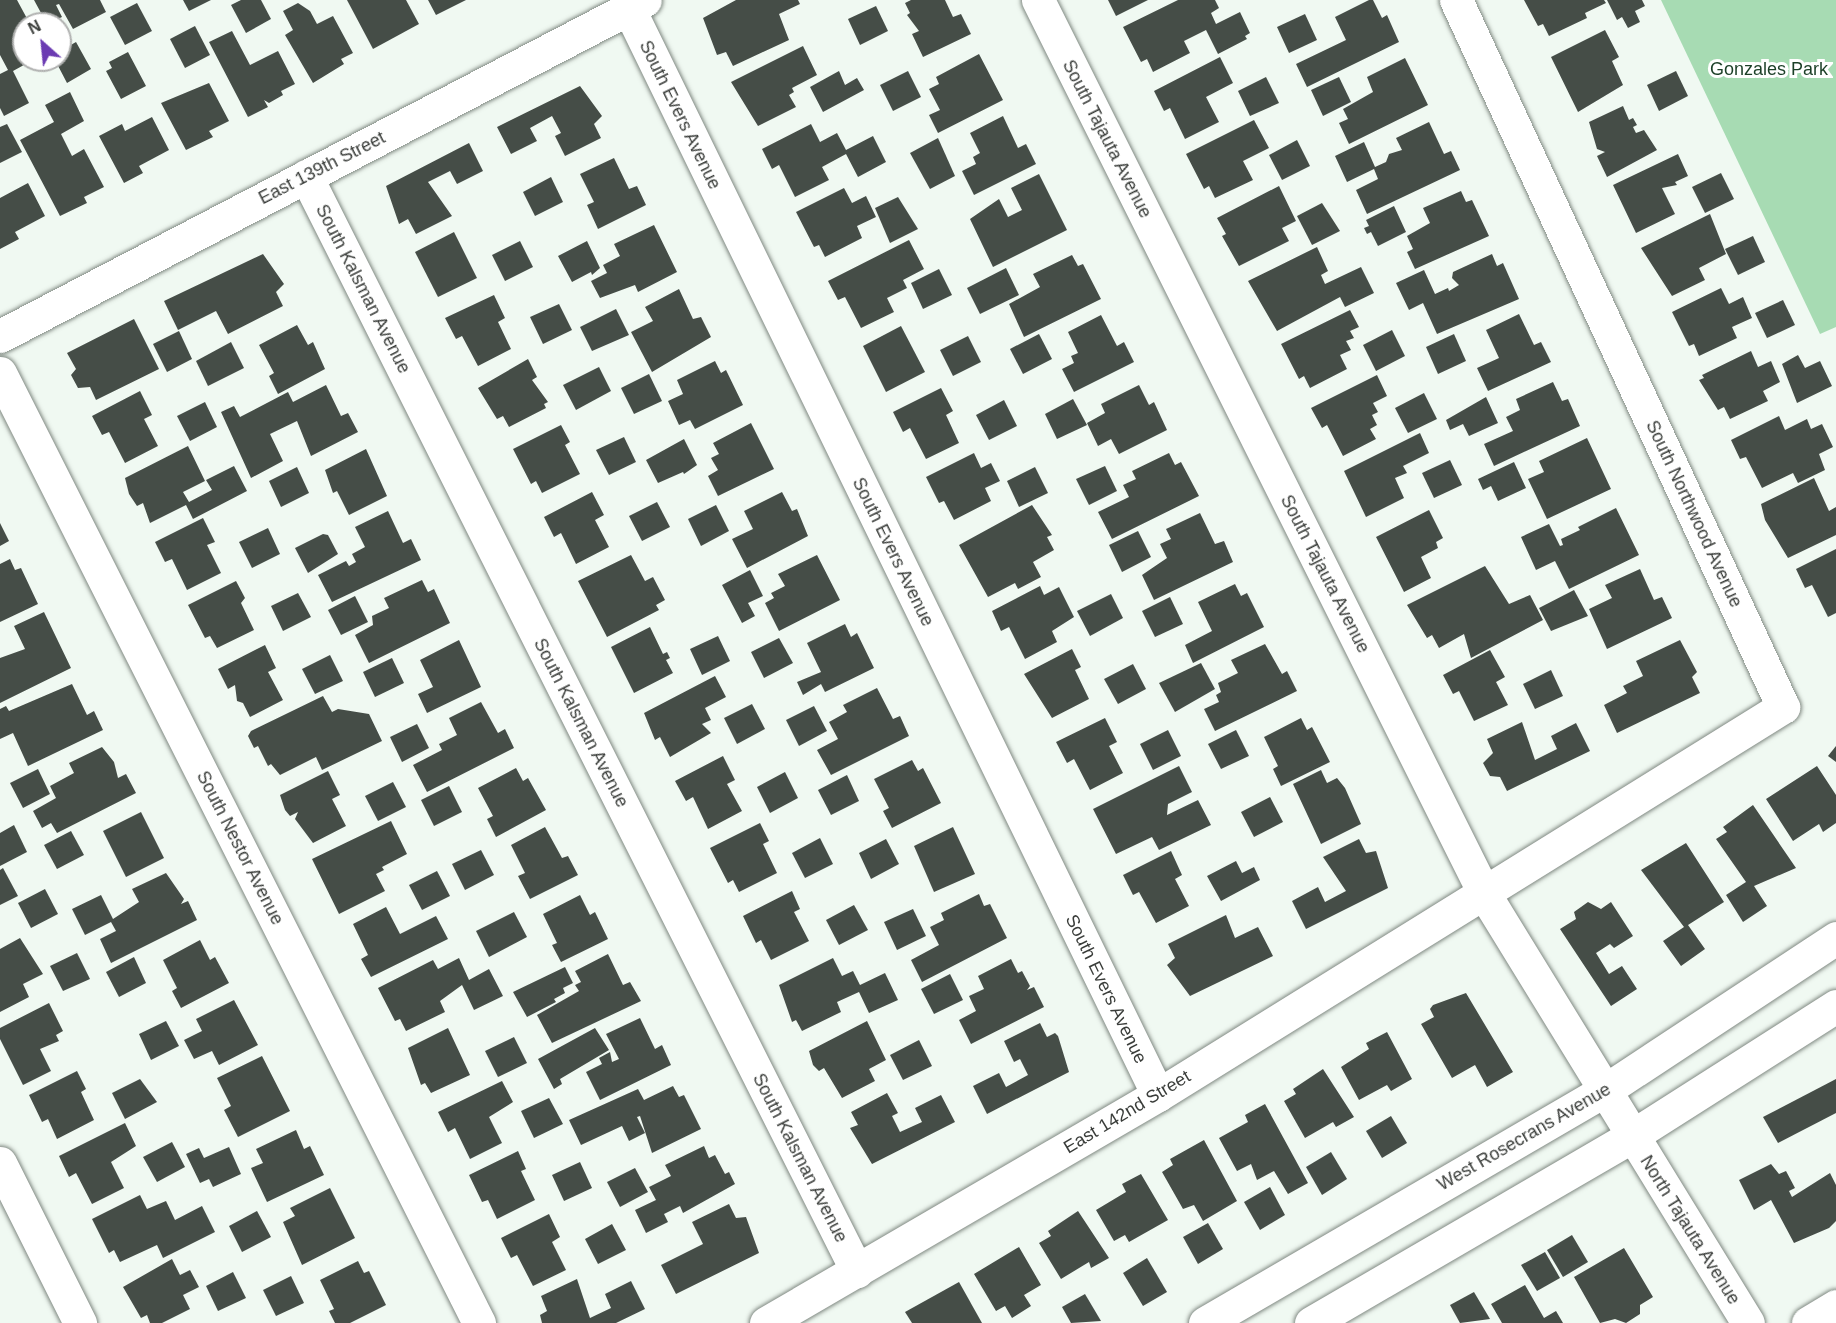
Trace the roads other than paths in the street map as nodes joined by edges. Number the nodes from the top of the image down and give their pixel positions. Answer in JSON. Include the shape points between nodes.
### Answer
{"nodes":[{"id":1,"x":1038,"y":0,"type":"edge"},
{"id":2,"x":1456,"y":0,"type":"edge"},
{"id":3,"x":637,"y":4,"type":"edge"},
{"id":4,"x":306,"y":176,"type":"junction"},
{"id":5,"x":0,"y":336,"type":"edge"},
{"id":6,"x":0,"y":373,"type":"edge"},
{"id":7,"x":1485,"y":895,"type":"junction"},
{"id":8,"x":1836,"y":938,"type":"edge"},
{"id":9,"x":1836,"y":1006,"type":"edge"},
{"id":10,"x":1604,"y":1091,"type":"junction"},
{"id":11,"x":1158,"y":1095,"type":"junction"},
{"id":12,"x":1632,"y":1136,"type":"junction"},
{"id":13,"x":0,"y":1164,"type":"edge"},
{"id":14,"x":857,"y":1271,"type":"junction"},
{"id":15,"x":1836,"y":1306,"type":"edge"},
{"id":16,"x":80,"y":1323,"type":"edge"},
{"id":17,"x":479,"y":1323,"type":"edge"},
{"id":18,"x":766,"y":1323,"type":"edge"},
{"id":19,"x":1205,"y":1323,"type":"edge"},
{"id":20,"x":1311,"y":1323,"type":"edge"},
{"id":21,"x":1748,"y":1323,"type":"edge"},
{"id":22,"x":1808,"y":1323,"type":"edge"}],
"edges":[{"from":1,"to":7,"type":"street","name":"South Tajauta Avenue"},
{"from":2,"to":7,"type":"street","name":"South Northwood Avenue","via":[[1783,707]]},
{"from":3,"to":4,"type":"street","name":"East 139th Street"},
{"from":3,"to":11,"type":"street","name":"South Evers Avenue"},
{"from":4,"to":5,"type":"street","name":"East 139th Street"},
{"from":4,"to":14,"type":"street","name":"South Kalsman Avenue"},
{"from":6,"to":17,"type":"street","name":"South Nestor Avenue"},
{"from":7,"to":10,"type":"street","name":"South Tajauta Avenue"},
{"from":7,"to":11,"type":"street","name":"East 142nd Street"},
{"from":8,"to":10,"type":"street","name":"West Rosecrans Avenue"},
{"from":9,"to":12,"type":"street"},
{"from":10,"to":12,"type":"street","name":"South Tajauta Avenue"},
{"from":10,"to":19,"type":"street","name":"West Rosecrans Avenue"},
{"from":11,"to":14,"type":"street","name":"East 142nd Street"},
{"from":12,"to":20,"type":"street"},
{"from":12,"to":21,"type":"street","name":"North Tajauta Avenue"},
{"from":13,"to":16,"type":"street"},
{"from":14,"to":18,"type":"street","name":"East 142nd Street"},
{"from":15,"to":22,"type":"street"}]}
